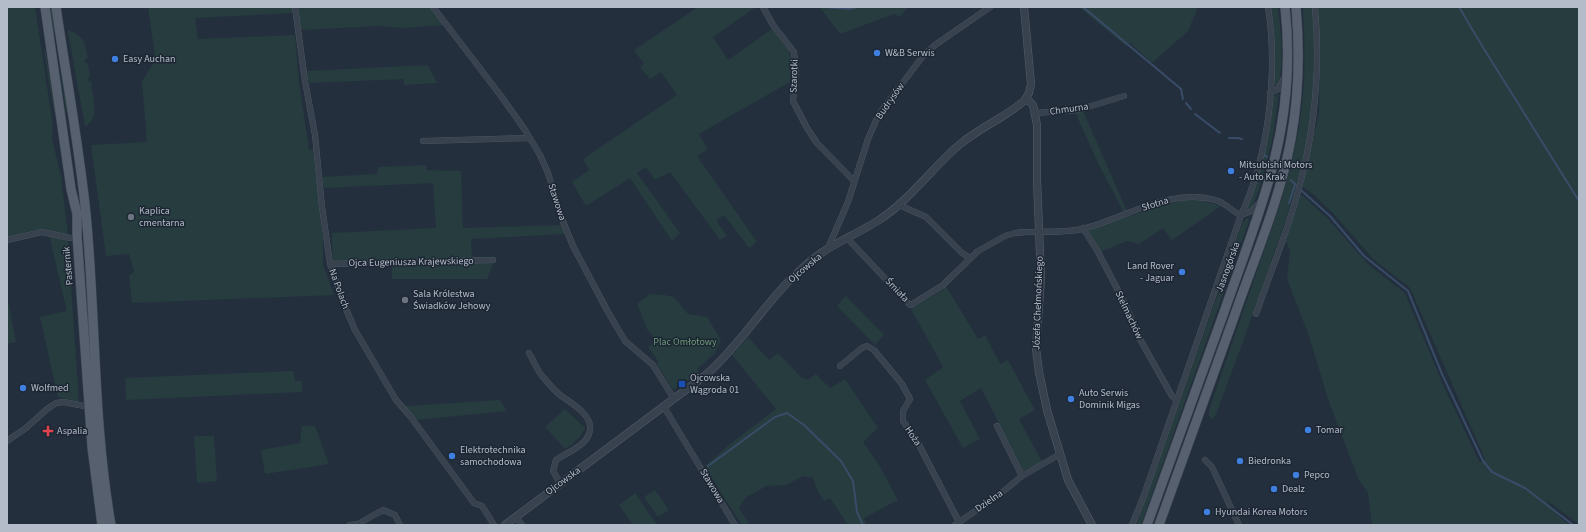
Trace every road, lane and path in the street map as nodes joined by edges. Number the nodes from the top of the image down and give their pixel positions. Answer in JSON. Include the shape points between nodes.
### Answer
{"nodes":[{"id":1,"x":45,"y":7,"type":"edge"},
{"id":2,"x":56,"y":7,"type":"edge"},
{"id":3,"x":295,"y":7,"type":"edge"},
{"id":4,"x":433,"y":7,"type":"edge"},
{"id":5,"x":764,"y":7,"type":"edge"},
{"id":6,"x":990,"y":7,"type":"edge"},
{"id":7,"x":1024,"y":7,"type":"edge"},
{"id":8,"x":1268,"y":7,"type":"edge"},
{"id":9,"x":1285,"y":7,"type":"edge"},
{"id":10,"x":1296,"y":7,"type":"edge"},
{"id":11,"x":1315,"y":7,"type":"edge"},
{"id":12,"x":1287,"y":72,"type":"junction"},
{"id":13,"x":1270,"y":93,"type":"junction"},
{"id":14,"x":1124,"y":96,"type":"dead end"},
{"id":15,"x":1026,"y":98,"type":"junction"},
{"id":16,"x":1035,"y":113,"type":"junction"},
{"id":17,"x":529,"y":138,"type":"junction"},
{"id":18,"x":423,"y":141,"type":"dead end"},
{"id":19,"x":854,"y":181,"type":"junction"},
{"id":20,"x":1263,"y":199,"type":"junction"},
{"id":21,"x":899,"y":205,"type":"junction"},
{"id":22,"x":1241,"y":215,"type":"junction"},
{"id":23,"x":1083,"y":228,"type":"junction"},
{"id":24,"x":1038,"y":232,"type":"junction"},
{"id":25,"x":77,"y":238,"type":"junction"},
{"id":26,"x":847,"y":238,"type":"junction"},
{"id":27,"x":7,"y":240,"type":"edge"},
{"id":28,"x":827,"y":250,"type":"junction"},
{"id":29,"x":970,"y":258,"type":"junction"},
{"id":30,"x":492,"y":260,"type":"dead end"},
{"id":31,"x":330,"y":264,"type":"junction"},
{"id":32,"x":1256,"y":314,"type":"dead end"},
{"id":33,"x":529,"y":353,"type":"dead end"},
{"id":34,"x":840,"y":366,"type":"dead end"},
{"id":35,"x":674,"y":399,"type":"junction"},
{"id":36,"x":1176,"y":400,"type":"junction"},
{"id":37,"x":89,"y":407,"type":"junction"},
{"id":38,"x":664,"y":407,"type":"junction"},
{"id":39,"x":998,"y":426,"type":"dead end"},
{"id":40,"x":7,"y":441,"type":"edge"},
{"id":41,"x":1060,"y":454,"type":"junction"},
{"id":42,"x":1205,"y":460,"type":"dead end"},
{"id":43,"x":1022,"y":476,"type":"junction"},
{"id":44,"x":560,"y":483,"type":"junction"},
{"id":45,"x":516,"y":517,"type":"junction"},
{"id":46,"x":957,"y":524,"type":"edge"},
{"id":47,"x":102,"y":525,"type":"edge"},
{"id":48,"x":111,"y":525,"type":"edge"},
{"id":49,"x":350,"y":525,"type":"edge"},
{"id":50,"x":400,"y":525,"type":"edge"},
{"id":51,"x":494,"y":525,"type":"edge"},
{"id":52,"x":505,"y":525,"type":"edge"},
{"id":53,"x":522,"y":525,"type":"edge"},
{"id":54,"x":735,"y":525,"type":"edge"},
{"id":55,"x":1092,"y":525,"type":"edge"},
{"id":56,"x":1132,"y":525,"type":"edge"},
{"id":57,"x":1147,"y":525,"type":"edge"},
{"id":58,"x":1159,"y":525,"type":"edge"},
{"id":59,"x":1240,"y":525,"type":"edge"}],
"edges":[{"from":1,"to":25,"type":"main road","name":"Pasternik","via":[[76,214]]},
{"from":2,"to":48,"type":"main road","name":"Pasternik","via":[[86,214],[99,426]]},
{"from":3,"to":31,"type":"street","name":"Na Polach","via":[[304,81],[315,135]]},
{"from":4,"to":17,"type":"street","name":"Stawowa","via":[[501,96]]},
{"from":5,"to":19,"type":"street","name":"Szarotki","via":[[773,25],[794,52],[796,70],[793,101],[817,143]]},
{"from":6,"to":19,"type":"street","name":"Budrysów","via":[[923,56],[879,114]]},
{"from":7,"to":15,"type":"street","via":[[1030,79],[1030,90]]},
{"from":8,"to":13,"type":"street","via":[[1273,64]]},
{"from":9,"to":12,"type":"main road","name":"Jasnogórska"},
{"from":10,"to":58,"type":"main road","via":[[1298,87],[1285,164],[1262,236]]},
{"from":11,"to":32,"type":"street","via":[[1317,71],[1310,143],[1296,200]]},
{"from":12,"to":13,"type":"street","via":[[1280,88]]},
{"from":12,"to":20,"type":"main road","name":"Jasnogórska","via":[[1279,138]]},
{"from":13,"to":22,"type":"street","via":[[1260,159]]},
{"from":14,"to":16,"type":"street","name":"Chmurna","via":[[1078,110]]},
{"from":15,"to":16,"type":"street","name":"Józefa Chełmońskiego","via":[[1033,105]]},
{"from":15,"to":21,"type":"street","name":"Ojcowska","via":[[958,146]]},
{"from":16,"to":24,"type":"street","name":"Józefa Chełmońskiego"},
{"from":17,"to":18,"type":"street"},
{"from":17,"to":35,"type":"street","name":"Stawowa","via":[[548,173],[573,246],[608,312],[625,341],[653,365]]},
{"from":19,"to":28,"type":"street","name":"Budrysów","via":[[846,208]]},
{"from":20,"to":22,"type":"street","via":[[1252,211]]},
{"from":20,"to":57,"type":"main road","name":"Jasnogórska"},
{"from":21,"to":26,"type":"street","name":"Ojcowska"},
{"from":21,"to":29,"type":"street","via":[[926,217]]},
{"from":22,"to":23,"type":"street","name":"Słotna","via":[[1218,202],[1185,197],[1148,206]]},
{"from":22,"to":36,"type":"street"},
{"from":23,"to":24,"type":"street","name":"Słotna"},
{"from":23,"to":36,"type":"street","name":"Stelmachów","via":[[1123,300],[1141,341]]},
{"from":24,"to":29,"type":"street","name":"Śmiała","via":[[1005,236]]},
{"from":24,"to":41,"type":"street","name":"Józefa Chełmońskiego","via":[[1041,278],[1036,349],[1047,410]]},
{"from":25,"to":27,"type":"street","via":[[42,232]]},
{"from":25,"to":37,"type":"main road","name":"Pasternik"},
{"from":26,"to":28,"type":"street","name":"Ojcowska"},
{"from":26,"to":29,"type":"street","name":"Śmiała","via":[[912,305],[943,285]]},
{"from":28,"to":35,"type":"street","name":"Ojcowska","via":[[791,277],[718,364]]},
{"from":30,"to":31,"type":"street","name":"Ojca Eugeniusza Krajewskiego"},
{"from":31,"to":51,"type":"street","name":"Na Polach","via":[[356,330],[396,400],[474,503],[482,506]]},
{"from":33,"to":44,"type":"street","via":[[541,376],[588,418],[590,425],[590,434],[582,444],[556,460],[553,472]]},
{"from":34,"to":46,"type":"street","name":"Hoża","via":[[867,346],[874,350],[902,384],[910,399],[903,411],[903,421],[918,442]]},
{"from":35,"to":38,"type":"street","name":"Ojcowska"},
{"from":36,"to":56,"type":"street"},
{"from":37,"to":40,"type":"street","via":[[56,403]]},
{"from":37,"to":47,"type":"main road","name":"Pasternik"},
{"from":38,"to":44,"type":"street","name":"Ojcowska"},
{"from":38,"to":54,"type":"street","name":"Stawowa"},
{"from":39,"to":43,"type":"street"},
{"from":41,"to":43,"type":"street","name":"Dzielna"},
{"from":41,"to":55,"type":"street","name":"Józefa Chełmońskiego","via":[[1073,490]]},
{"from":42,"to":59,"type":"street","via":[[1212,467]]},
{"from":43,"to":46,"type":"street","name":"Dzielna"},
{"from":44,"to":45,"type":"street","name":"Ojcowska"},
{"from":45,"to":52,"type":"street","name":"Ojcowska"},
{"from":45,"to":53,"type":"street"},
{"from":49,"to":50,"type":"street","via":[[358,524],[383,510],[394,515]]}]}
